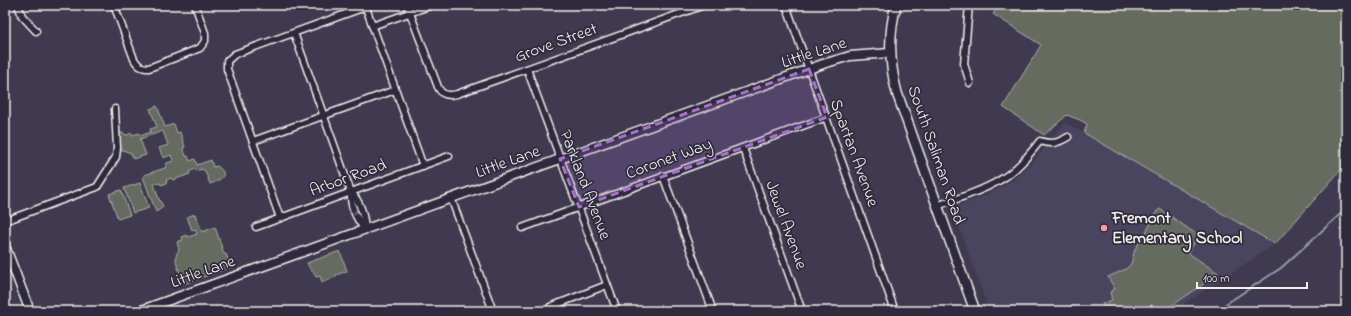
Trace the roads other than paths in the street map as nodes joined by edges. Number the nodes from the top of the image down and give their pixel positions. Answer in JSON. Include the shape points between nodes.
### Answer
{"nodes":[{"id":1,"x":18,"y":5,"type":"edge"},
{"id":2,"x":114,"y":5,"type":"edge"},
{"id":3,"x":196,"y":5,"type":"edge"},
{"id":4,"x":408,"y":5,"type":"edge"},
{"id":5,"x":432,"y":5,"type":"edge"},
{"id":6,"x":704,"y":5,"type":"edge"},
{"id":7,"x":786,"y":5,"type":"edge"},
{"id":8,"x":896,"y":5,"type":"edge"},
{"id":9,"x":969,"y":5,"type":"edge"},
{"id":10,"x":365,"y":6,"type":"edge"},
{"id":11,"x":410,"y":13,"type":"junction"},
{"id":12,"x":372,"y":26,"type":"junction"},
{"id":13,"x":36,"y":31,"type":"dead end"},
{"id":14,"x":294,"y":33,"type":"junction"},
{"id":15,"x":890,"y":53,"type":"junction"},
{"id":16,"x":527,"y":69,"type":"junction"},
{"id":17,"x":809,"y":69,"type":"junction"},
{"id":18,"x":970,"y":83,"type":"dead end"},
{"id":19,"x":395,"y":90,"type":"junction"},
{"id":20,"x":115,"y":109,"type":"dead end"},
{"id":21,"x":324,"y":116,"type":"junction"},
{"id":22,"x":827,"y":117,"type":"junction"},
{"id":23,"x":1068,"y":138,"type":"dead end"},
{"id":24,"x":253,"y":141,"type":"junction"},
{"id":25,"x":743,"y":148,"type":"junction"},
{"id":26,"x":449,"y":156,"type":"dead end"},
{"id":27,"x":560,"y":159,"type":"junction"},
{"id":28,"x":423,"y":166,"type":"junction"},
{"id":29,"x":664,"y":176,"type":"junction"},
{"id":30,"x":351,"y":192,"type":"junction"},
{"id":31,"x":451,"y":198,"type":"junction"},
{"id":32,"x":937,"y":206,"type":"junction"},
{"id":33,"x":579,"y":207,"type":"junction"},
{"id":34,"x":280,"y":218,"type":"junction"},
{"id":35,"x":5,"y":221,"type":"edge"},
{"id":36,"x":256,"y":226,"type":"dead end"},
{"id":37,"x":522,"y":228,"type":"dead end"},
{"id":38,"x":365,"y":230,"type":"junction"},
{"id":39,"x":5,"y":246,"type":"edge"},
{"id":40,"x":607,"y":286,"type":"junction"},
{"id":41,"x":550,"y":307,"type":"dead end"},
{"id":42,"x":30,"y":311,"type":"edge"},
{"id":43,"x":139,"y":311,"type":"edge"},
{"id":44,"x":493,"y":311,"type":"edge"},
{"id":45,"x":617,"y":311,"type":"edge"},
{"id":46,"x":713,"y":311,"type":"edge"},
{"id":47,"x":802,"y":311,"type":"edge"},
{"id":48,"x":895,"y":311,"type":"edge"},
{"id":49,"x":975,"y":311,"type":"edge"}],
"edges":[{"from":1,"to":13,"type":"street","via":[[22,16]]},
{"from":2,"to":3,"type":"street","via":[[134,59],[137,65],[143,68],[200,48],[205,41],[205,33]]},
{"from":4,"to":11,"type":"street"},
{"from":5,"to":11,"type":"street"},
{"from":6,"to":16,"type":"street","name":"Grove Street"},
{"from":7,"to":17,"type":"street","name":"Spartan Avenue"},
{"from":8,"to":15,"type":"main road","name":"South Saliman Road"},
{"from":9,"to":18,"type":"street","via":[[964,64]]},
{"from":10,"to":12,"type":"street"},
{"from":10,"to":14,"type":"street"},
{"from":11,"to":12,"type":"street"},
{"from":11,"to":16,"type":"street","name":"Grove Street","via":[[441,92],[457,94]]},
{"from":12,"to":19,"type":"street"},
{"from":14,"to":21,"type":"street"},
{"from":14,"to":24,"type":"street","via":[[235,54],[228,59],[227,69]]},
{"from":15,"to":17,"type":"street","name":"Little Lane","via":[[850,56]]},
{"from":15,"to":32,"type":"main road","name":"South Saliman Road","via":[[900,105]]},
{"from":16,"to":27,"type":"street","name":"Parkland Avenue"},
{"from":17,"to":22,"type":"street","name":"Spartan Avenue"},
{"from":17,"to":27,"type":"street","name":"Little Lane"},
{"from":19,"to":21,"type":"street"},
{"from":19,"to":28,"type":"street"},
{"from":20,"to":35,"type":"street","via":[[116,157],[97,187]]},
{"from":21,"to":24,"type":"street"},
{"from":21,"to":30,"type":"street"},
{"from":22,"to":25,"type":"street","name":"Coronet Way"},
{"from":22,"to":48,"type":"street","name":"Spartan Avenue"},
{"from":23,"to":32,"type":"street","via":[[1056,143],[1040,141],[1030,154],[1001,179],[978,191]]},
{"from":24,"to":34,"type":"street"},
{"from":25,"to":29,"type":"street","name":"Coronet Way"},
{"from":25,"to":47,"type":"street","name":"Jewel Avenue"},
{"from":26,"to":28,"type":"street","name":"Arbor Road"},
{"from":27,"to":31,"type":"street","name":"Little Lane"},
{"from":27,"to":33,"type":"street","name":"Parkland Avenue"},
{"from":28,"to":30,"type":"street","name":"Arbor Road"},
{"from":29,"to":33,"type":"street","name":"Coronet Way"},
{"from":29,"to":46,"type":"street"},
{"from":30,"to":34,"type":"street","name":"Arbor Road"},
{"from":30,"to":38,"type":"street","via":[[358,199]]},
{"from":31,"to":38,"type":"street","name":"Little Lane"},
{"from":31,"to":44,"type":"street"},
{"from":32,"to":49,"type":"main road","name":"South Saliman Road"},
{"from":33,"to":37,"type":"street","name":"Coronet Way"},
{"from":33,"to":40,"type":"street","name":"Parkland Avenue"},
{"from":34,"to":36,"type":"street","name":"Arbor Road"},
{"from":38,"to":43,"type":"street","name":"Little Lane"},
{"from":39,"to":42,"type":"street"},
{"from":40,"to":41,"type":"street"},
{"from":40,"to":45,"type":"street","name":"Parkland Avenue"}]}
